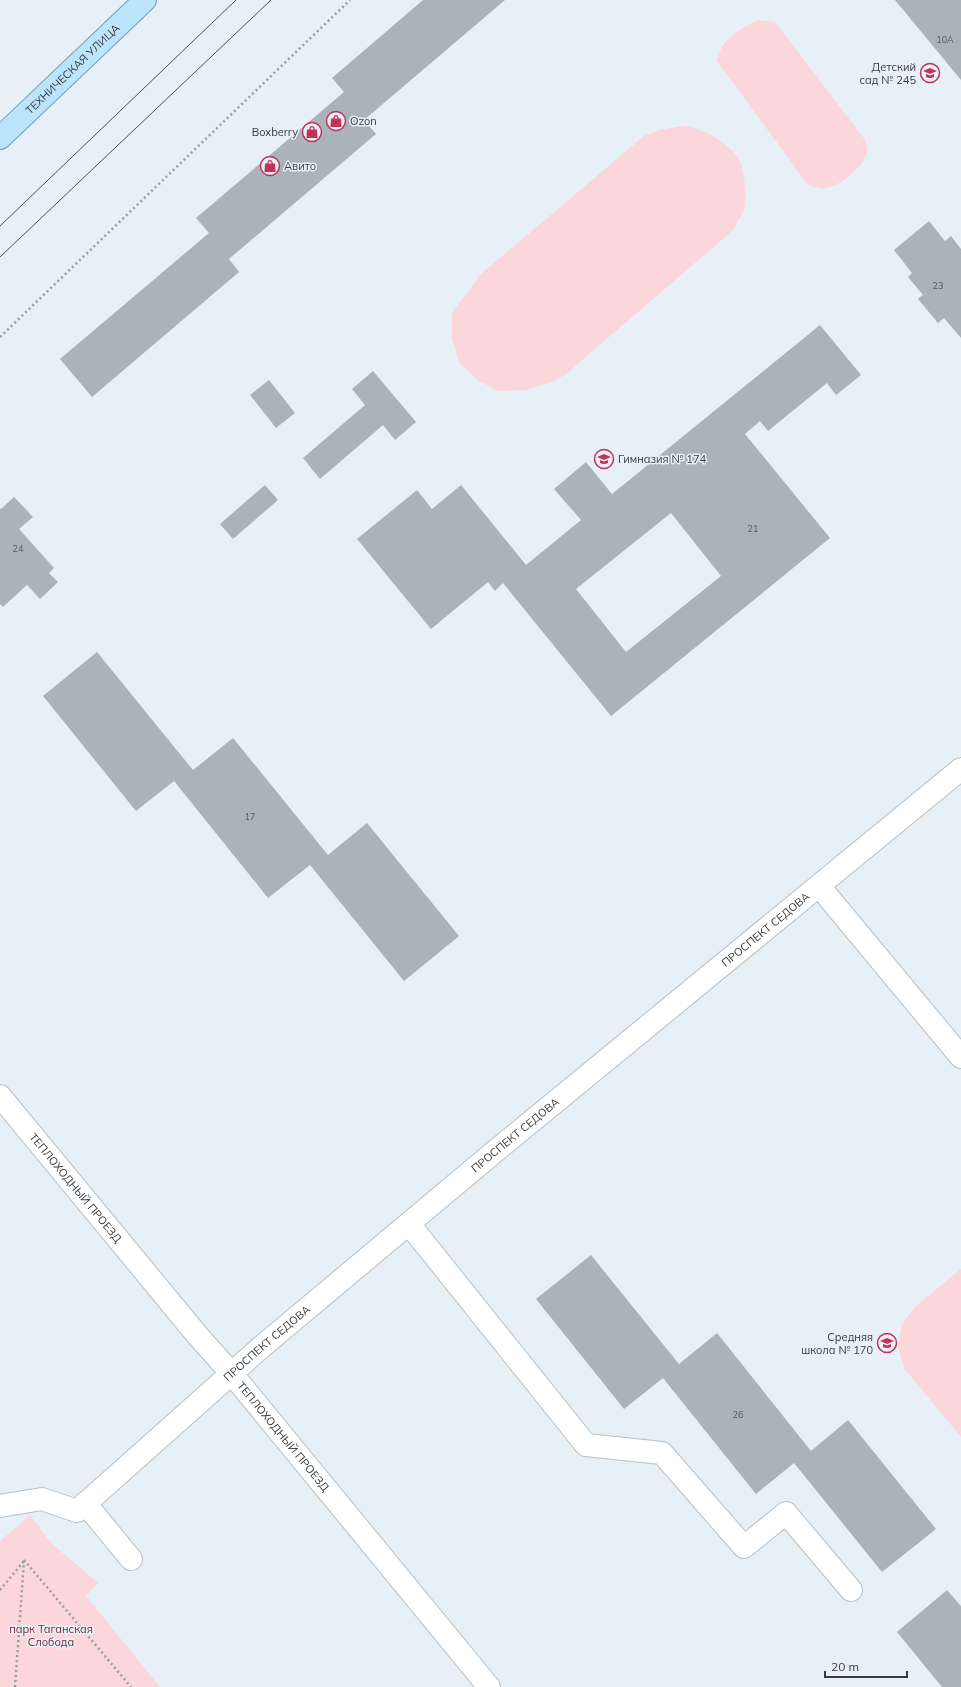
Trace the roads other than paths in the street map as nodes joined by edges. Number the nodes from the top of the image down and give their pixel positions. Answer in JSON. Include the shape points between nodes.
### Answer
{"nodes":[{"id":1,"x":145,"y":0,"type":"edge"},
{"id":2,"x":0,"y":138,"type":"edge"},
{"id":3,"x":961,"y":770,"type":"edge"},
{"id":4,"x":819,"y":886,"type":"junction"},
{"id":5,"x":961,"y":1057,"type":"edge"},
{"id":6,"x":0,"y":1096,"type":"edge"},
{"id":7,"x":409,"y":1224,"type":"junction"},
{"id":8,"x":232,"y":1374,"type":"junction"},
{"id":9,"x":0,"y":1506,"type":"edge"},
{"id":10,"x":81,"y":1507,"type":"junction"},
{"id":11,"x":131,"y":1559,"type":"dead end"},
{"id":12,"x":851,"y":1590,"type":"dead end"},
{"id":13,"x":489,"y":1687,"type":"edge"}],
"edges":[{"from":1,"to":2,"type":"main road","name":"ТЕХНИЧЕСКАЯ УЛИЦА"},
{"from":3,"to":4,"type":"street","name":"ПРОСПЕКТ СЕДОВА"},
{"from":4,"to":5,"type":"street"},
{"from":4,"to":7,"type":"street","name":"ПРОСПЕКТ СЕДОВА"},
{"from":6,"to":8,"type":"street","name":"ТЕПЛОХОДНЫЙ ПРОЕЗД"},
{"from":7,"to":8,"type":"street","name":"ПРОСПЕКТ СЕДОВА"},
{"from":7,"to":12,"type":"street","via":[[586,1445],[662,1453],[744,1547],[786,1513]]},
{"from":8,"to":10,"type":"street","name":"ПРОСПЕКТ СЕДОВА"},
{"from":8,"to":13,"type":"street","name":"ТЕПЛОХОДНЫЙ ПРОЕЗД"},
{"from":9,"to":10,"type":"street","via":[[42,1499]]},
{"from":10,"to":11,"type":"street"}]}
